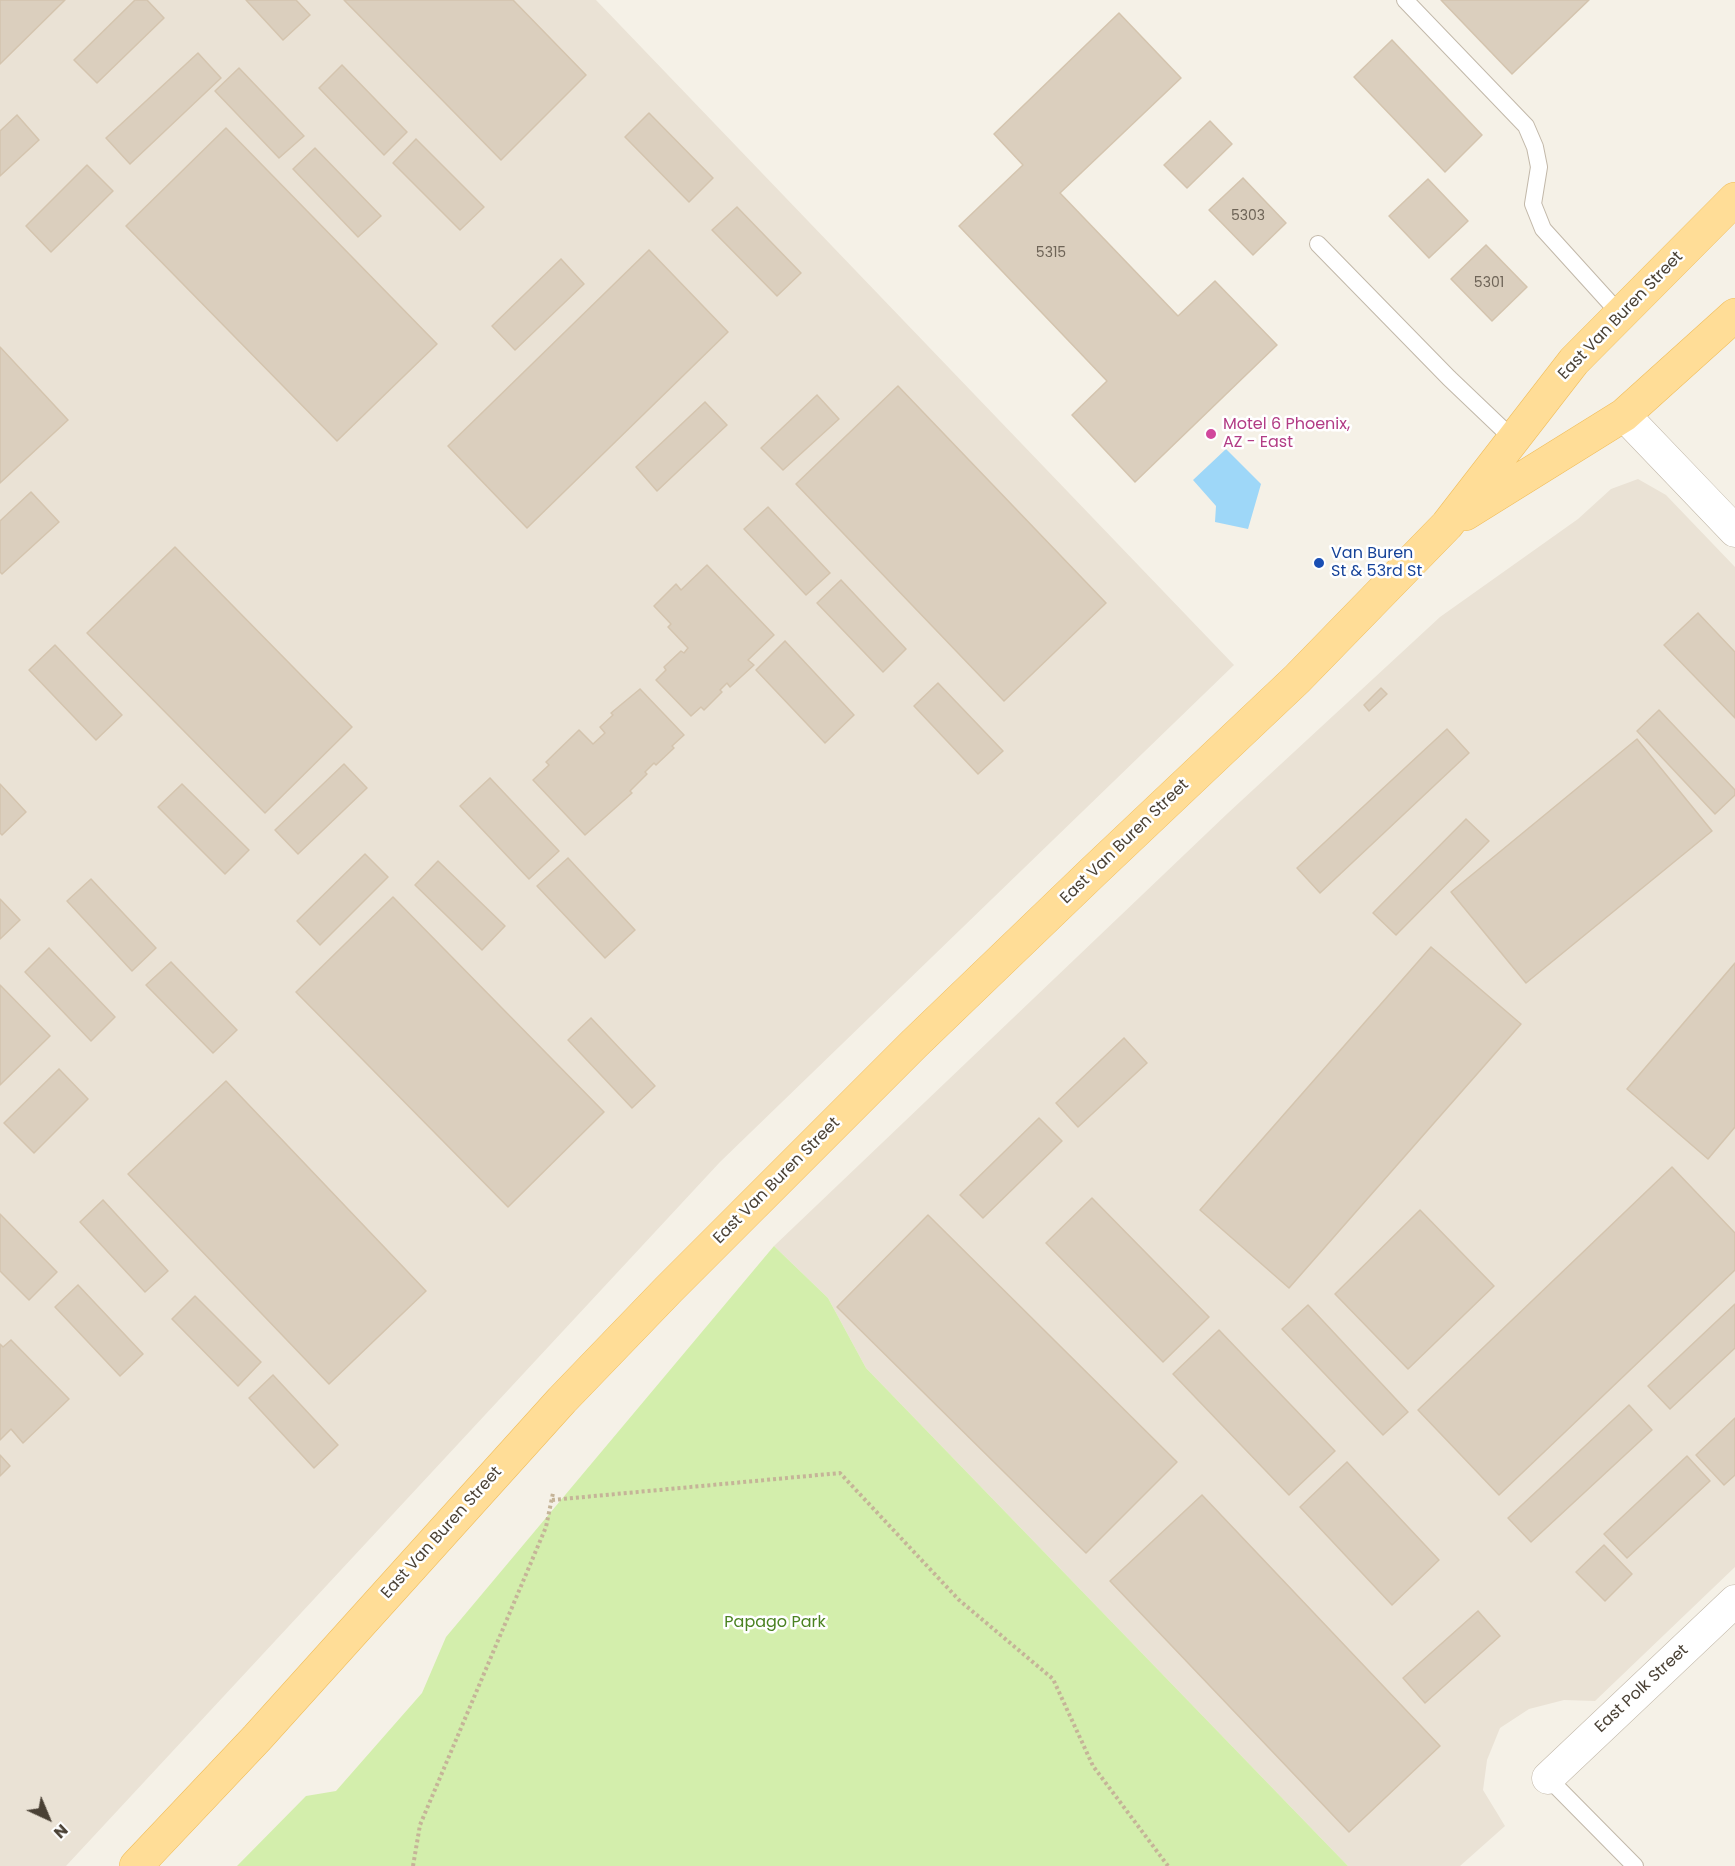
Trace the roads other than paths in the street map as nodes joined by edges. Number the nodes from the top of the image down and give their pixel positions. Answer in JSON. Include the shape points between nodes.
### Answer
{"nodes":[{"id":1,"x":1405,"y":0,"type":"edge"},
{"id":2,"x":1735,"y":199,"type":"edge"},
{"id":3,"x":1318,"y":244,"type":"dead end"},
{"id":4,"x":1620,"y":314,"type":"junction"},
{"id":5,"x":1735,"y":315,"type":"edge"},
{"id":6,"x":1624,"y":415,"type":"junction"},
{"id":7,"x":1513,"y":439,"type":"junction"},
{"id":8,"x":1447,"y":525,"type":"junction"},
{"id":9,"x":1735,"y":531,"type":"edge"},
{"id":10,"x":1735,"y":1601,"type":"edge"},
{"id":11,"x":1548,"y":1778,"type":"joint"},
{"id":12,"x":136,"y":1866,"type":"edge"},
{"id":13,"x":1635,"y":1866,"type":"edge"}],
"edges":[{"from":1,"to":4,"type":"lane","via":[[1526,126],[1539,167],[1533,204],[1543,229]]},
{"from":2,"to":4,"type":"main road","name":"East Van Buren Street"},
{"from":3,"to":7,"type":"lane"},
{"from":4,"to":7,"type":"main road","name":"East Van Buren Street","via":[[1574,361]]},
{"from":5,"to":6,"type":"main road","name":"East Van Buren Street"},
{"from":6,"to":8,"type":"main road","name":"East Van Buren Street"},
{"from":6,"to":9,"type":"street"},
{"from":7,"to":8,"type":"main road","name":"East Van Buren Street"},
{"from":8,"to":12,"type":"main road","name":"East Van Buren Street","via":[[1297,679],[931,1028],[668,1290],[562,1400]]},
{"from":10,"to":11,"type":"street","name":"East Polk Street"},
{"from":11,"to":13,"type":"lane"}]}
